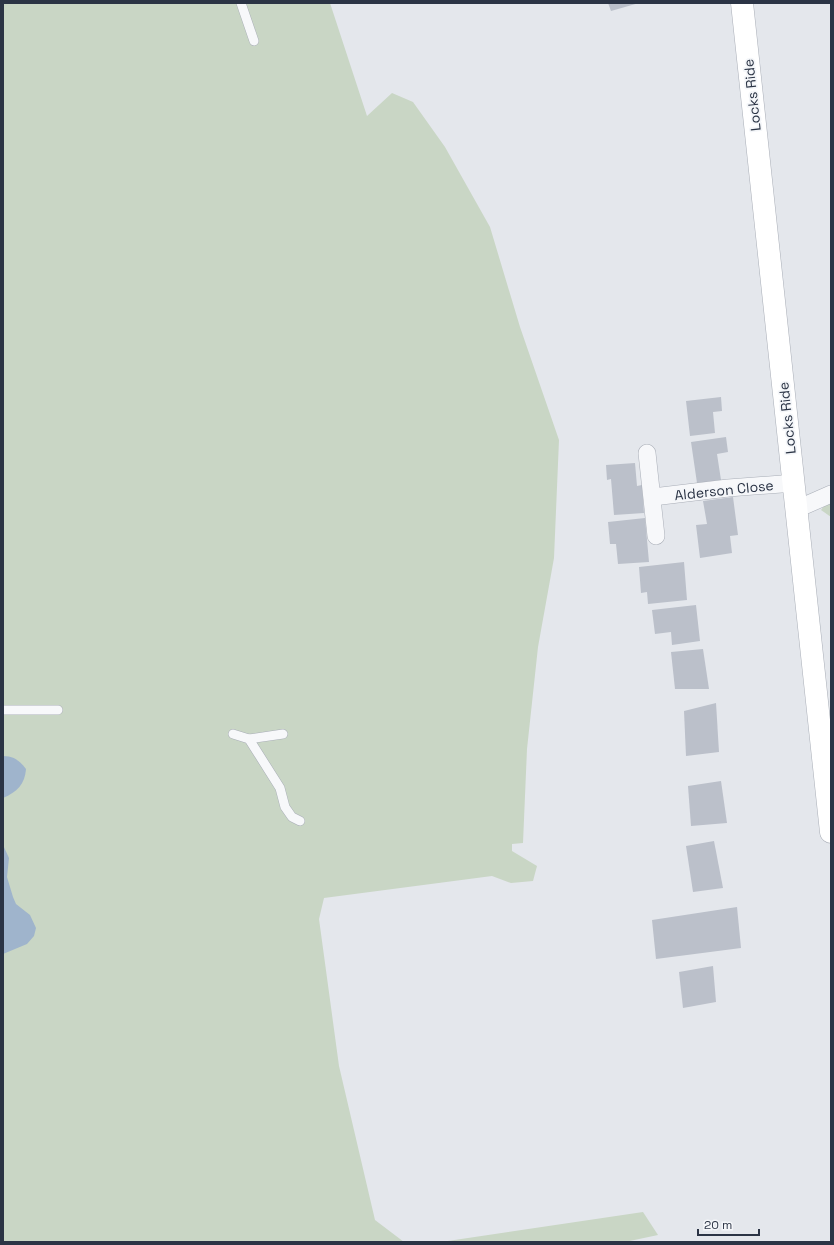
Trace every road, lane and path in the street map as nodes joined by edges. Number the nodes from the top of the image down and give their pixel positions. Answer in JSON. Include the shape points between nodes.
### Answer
{"nodes":[{"id":1,"x":241,"y":3,"type":"edge"},
{"id":2,"x":742,"y":3,"type":"edge"},
{"id":3,"x":254,"y":41,"type":"dead end"},
{"id":4,"x":647,"y":453,"type":"dead end"},
{"id":5,"x":795,"y":483,"type":"junction"},
{"id":6,"x":831,"y":494,"type":"edge"},
{"id":7,"x":653,"y":498,"type":"junction"},
{"id":8,"x":797,"y":508,"type":"junction"},
{"id":9,"x":656,"y":536,"type":"dead end"},
{"id":10,"x":3,"y":710,"type":"edge"},
{"id":11,"x":58,"y":710,"type":"dead end"},
{"id":12,"x":233,"y":734,"type":"dead end"},
{"id":13,"x":283,"y":734,"type":"dead end"},
{"id":14,"x":249,"y":739,"type":"junction"},
{"id":15,"x":300,"y":821,"type":"dead end"},
{"id":16,"x":831,"y":832,"type":"edge"}],
"edges":[{"from":1,"to":3,"type":"lane"},
{"from":2,"to":5,"type":"street","name":"Locks Ride"},
{"from":4,"to":7,"type":"street"},
{"from":5,"to":7,"type":"street","name":"Alderson Close","via":[[728,488]]},
{"from":5,"to":8,"type":"street","name":"Locks Ride"},
{"from":6,"to":8,"type":"street"},
{"from":7,"to":9,"type":"street"},
{"from":8,"to":16,"type":"street","name":"Locks Ride"},
{"from":10,"to":11,"type":"lane"},
{"from":12,"to":14,"type":"lane"},
{"from":13,"to":14,"type":"lane"},
{"from":14,"to":15,"type":"lane","via":[[280,788],[285,807],[292,817]]}]}
